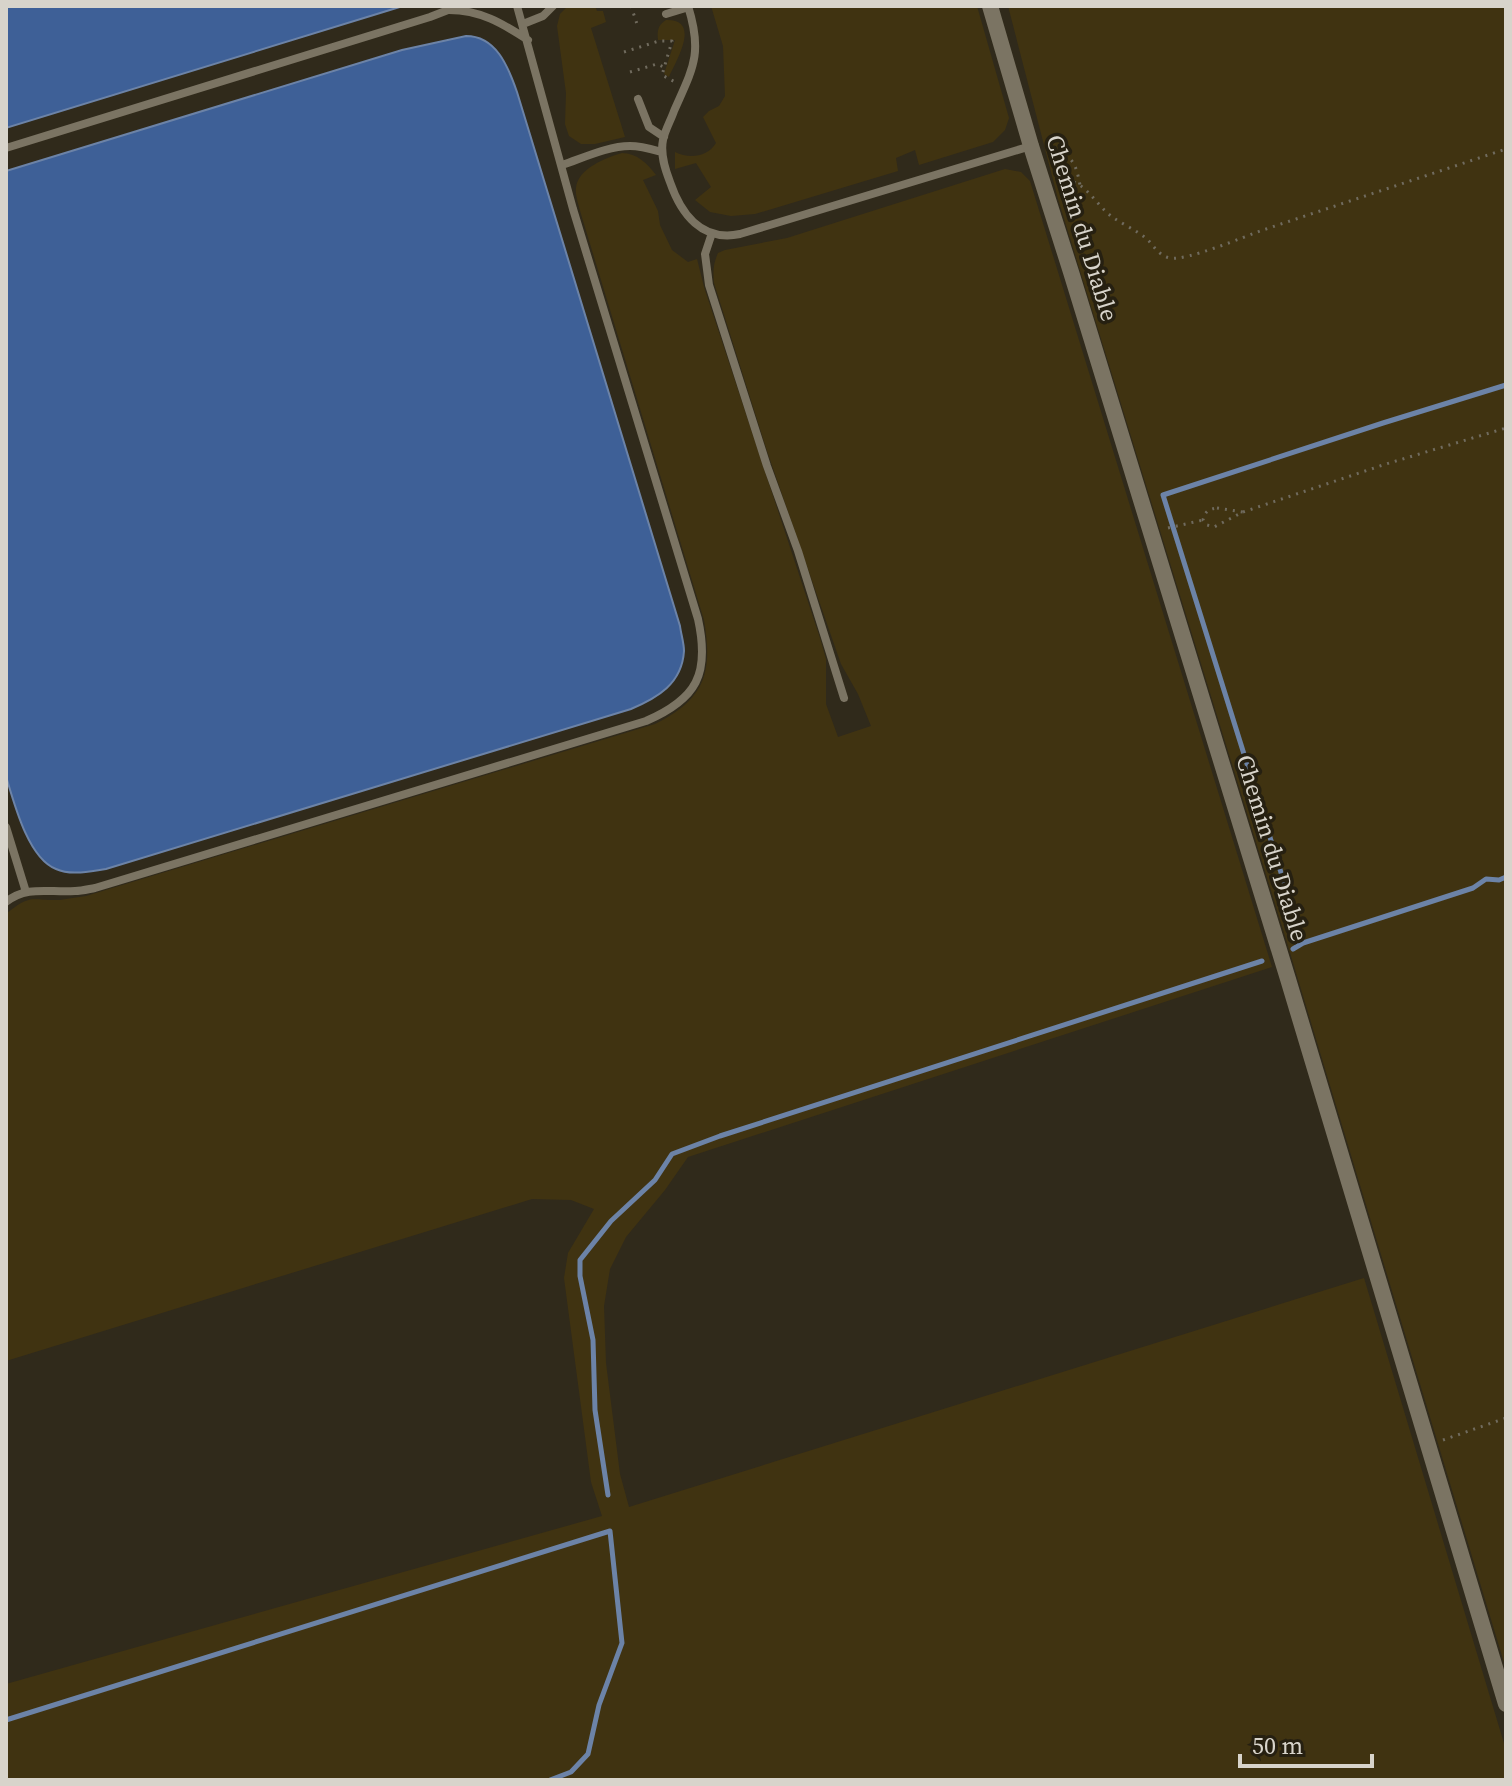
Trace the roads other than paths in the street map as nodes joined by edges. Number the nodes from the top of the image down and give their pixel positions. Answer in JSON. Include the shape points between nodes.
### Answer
{"nodes":[{"id":1,"x":517,"y":6,"type":"edge"},
{"id":2,"x":990,"y":6,"type":"edge"},
{"id":3,"x":688,"y":7,"type":"edge"},
{"id":4,"x":451,"y":8,"type":"edge"},
{"id":5,"x":547,"y":8,"type":"edge"},
{"id":6,"x":666,"y":14,"type":"dead end"},
{"id":7,"x":523,"y":24,"type":"junction"},
{"id":8,"x":528,"y":40,"type":"junction"},
{"id":9,"x":638,"y":99,"type":"dead end"},
{"id":10,"x":664,"y":137,"type":"junction"},
{"id":11,"x":6,"y":148,"type":"edge"},
{"id":12,"x":1032,"y":151,"type":"junction"},
{"id":13,"x":662,"y":152,"type":"junction"},
{"id":14,"x":562,"y":165,"type":"junction"},
{"id":15,"x":712,"y":233,"type":"junction"},
{"id":16,"x":844,"y":698,"type":"dead end"},
{"id":17,"x":6,"y":827,"type":"edge"},
{"id":18,"x":26,"y":892,"type":"junction"},
{"id":19,"x":6,"y":902,"type":"edge"},
{"id":20,"x":1506,"y":1704,"type":"edge"}],
"edges":[{"from":1,"to":7,"type":"lane"},
{"from":2,"to":12,"type":"street","name":"Chemin du Diable"},
{"from":3,"to":6,"type":"lane"},
{"from":3,"to":10,"type":"lane","via":[[695,27],[694,67]]},
{"from":4,"to":8,"type":"lane","via":[[478,13]]},
{"from":4,"to":11,"type":"lane"},
{"from":5,"to":7,"type":"lane"},
{"from":7,"to":8,"type":"lane"},
{"from":8,"to":14,"type":"lane"},
{"from":9,"to":10,"type":"lane","via":[[649,127]]},
{"from":10,"to":13,"type":"lane"},
{"from":12,"to":15,"type":"lane","via":[[740,234]]},
{"from":12,"to":20,"type":"street","name":"Chemin du Diable"},
{"from":13,"to":14,"type":"lane","via":[[629,145]]},
{"from":13,"to":15,"type":"lane","via":[[682,209]]},
{"from":14,"to":18,"type":"lane","via":[[698,619],[703,655],[688,695],[646,721],[95,888]]},
{"from":15,"to":16,"type":"lane","via":[[705,254],[709,285]]},
{"from":17,"to":18,"type":"lane"},
{"from":18,"to":19,"type":"lane"}]}
